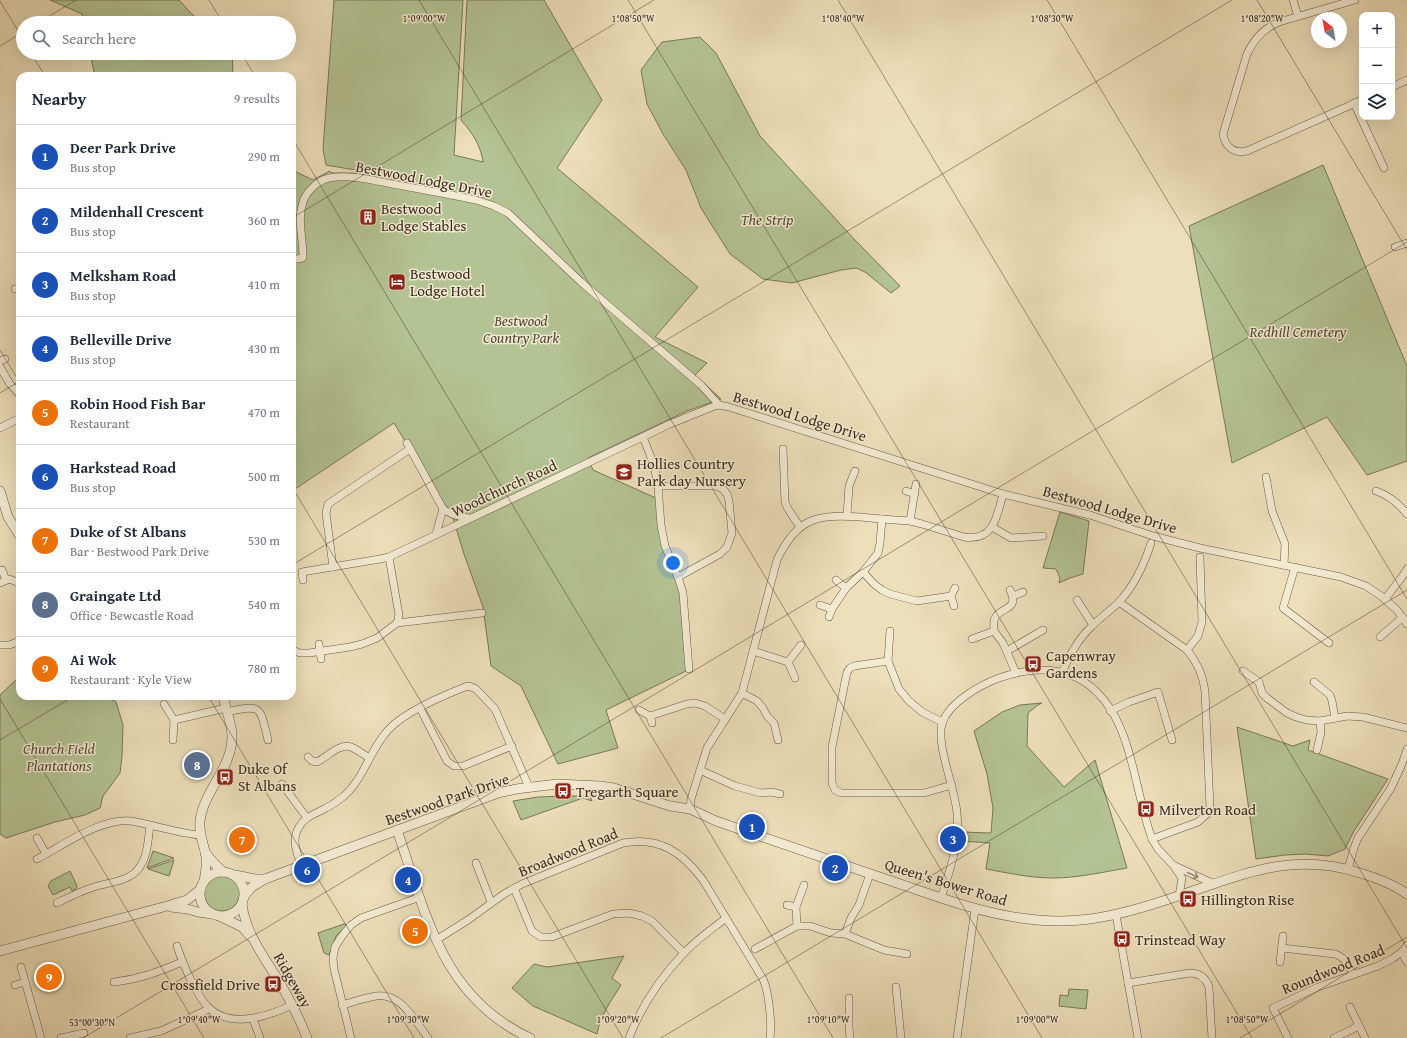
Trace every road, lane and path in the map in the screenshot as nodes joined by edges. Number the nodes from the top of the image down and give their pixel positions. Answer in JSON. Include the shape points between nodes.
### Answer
{"nodes":[{"id":1,"x":1293,"y":0,"type":"edge"},
{"id":2,"x":1355,"y":0,"type":"edge"},
{"id":3,"x":1298,"y":16,"type":"junction"},
{"id":4,"x":1407,"y":80,"type":"edge"},
{"id":5,"x":1395,"y":86,"type":"edge"},
{"id":6,"x":1359,"y":101,"type":"edge"},
{"id":7,"x":1354,"y":103,"type":"junction"},
{"id":8,"x":1384,"y":168,"type":"dead end"},
{"id":9,"x":1407,"y":243,"type":"edge"},
{"id":10,"x":1395,"y":248,"type":"dead end"},
{"id":11,"x":297,"y":259,"type":"dead end"},
{"id":12,"x":0,"y":367,"type":"edge"},
{"id":13,"x":16,"y":390,"type":"edge"},
{"id":14,"x":719,"y":405,"type":"junction"},
{"id":15,"x":16,"y":420,"type":"edge"},
{"id":16,"x":0,"y":428,"type":"edge"},
{"id":17,"x":643,"y":436,"type":"junction"},
{"id":18,"x":783,"y":450,"type":"dead end"},
{"id":19,"x":855,"y":471,"type":"dead end"},
{"id":20,"x":1265,"y":482,"type":"dead end"},
{"id":21,"x":916,"y":484,"type":"dead end"},
{"id":22,"x":658,"y":486,"type":"junction"},
{"id":23,"x":0,"y":491,"type":"edge"},
{"id":24,"x":906,"y":491,"type":"dead end"},
{"id":25,"x":1376,"y":491,"type":"dead end"},
{"id":26,"x":915,"y":494,"type":"junction"},
{"id":27,"x":1003,"y":494,"type":"junction"},
{"id":28,"x":443,"y":509,"type":"junction"},
{"id":29,"x":1407,"y":514,"type":"edge"},
{"id":30,"x":847,"y":516,"type":"junction"},
{"id":31,"x":471,"y":518,"type":"junction"},
{"id":32,"x":4,"y":519,"type":"edge"},
{"id":33,"x":882,"y":519,"type":"junction"},
{"id":34,"x":910,"y":521,"type":"junction"},
{"id":35,"x":800,"y":527,"type":"junction"},
{"id":36,"x":992,"y":527,"type":"junction"},
{"id":37,"x":1028,"y":529,"type":"dead end"},
{"id":38,"x":16,"y":532,"type":"edge"},
{"id":39,"x":436,"y":534,"type":"junction"},
{"id":40,"x":1043,"y":536,"type":"dead end"},
{"id":41,"x":1030,"y":537,"type":"junction"},
{"id":42,"x":1151,"y":543,"type":"dead end"},
{"id":43,"x":389,"y":556,"type":"junction"},
{"id":44,"x":1200,"y":557,"type":"dead end"},
{"id":45,"x":1284,"y":565,"type":"junction"},
{"id":46,"x":333,"y":567,"type":"junction"},
{"id":47,"x":1296,"y":567,"type":"junction"},
{"id":48,"x":1407,"y":569,"type":"edge"},
{"id":49,"x":2,"y":570,"type":"dead end"},
{"id":50,"x":863,"y":572,"type":"junction"},
{"id":51,"x":678,"y":577,"type":"junction"},
{"id":52,"x":303,"y":580,"type":"dead end"},
{"id":53,"x":836,"y":580,"type":"dead end"},
{"id":54,"x":3,"y":581,"type":"edge"},
{"id":55,"x":16,"y":582,"type":"edge"},
{"id":56,"x":846,"y":588,"type":"junction"},
{"id":57,"x":955,"y":588,"type":"dead end"},
{"id":58,"x":1023,"y":592,"type":"dead end"},
{"id":59,"x":890,"y":594,"type":"junction"},
{"id":60,"x":952,"y":596,"type":"junction"},
{"id":61,"x":1385,"y":599,"type":"junction"},
{"id":62,"x":1087,"y":601,"type":"dead end"},
{"id":63,"x":888,"y":602,"type":"dead end"},
{"id":64,"x":1119,"y":602,"type":"junction"},
{"id":65,"x":820,"y":605,"type":"dead end"},
{"id":66,"x":954,"y":606,"type":"dead end"},
{"id":67,"x":832,"y":609,"type":"junction"},
{"id":68,"x":482,"y":613,"type":"dead end"},
{"id":69,"x":829,"y":617,"type":"dead end"},
{"id":70,"x":1403,"y":617,"type":"junction"},
{"id":71,"x":397,"y":623,"type":"junction"},
{"id":72,"x":1407,"y":624,"type":"edge"},
{"id":73,"x":1093,"y":625,"type":"junction"},
{"id":74,"x":1043,"y":630,"type":"dead end"},
{"id":75,"x":890,"y":631,"type":"dead end"},
{"id":76,"x":994,"y":631,"type":"junction"},
{"id":77,"x":1380,"y":637,"type":"dead end"},
{"id":78,"x":972,"y":639,"type":"dead end"},
{"id":79,"x":1329,"y":643,"type":"dead end"},
{"id":80,"x":0,"y":645,"type":"edge"},
{"id":81,"x":16,"y":645,"type":"edge"},
{"id":82,"x":801,"y":645,"type":"dead end"},
{"id":83,"x":1187,"y":650,"type":"junction"},
{"id":84,"x":296,"y":651,"type":"edge"},
{"id":85,"x":753,"y":651,"type":"junction"},
{"id":86,"x":1007,"y":651,"type":"junction"},
{"id":87,"x":888,"y":661,"type":"junction"},
{"id":88,"x":788,"y":662,"type":"junction"},
{"id":89,"x":689,"y":669,"type":"dead end"},
{"id":90,"x":1243,"y":671,"type":"dead end"},
{"id":91,"x":1062,"y":672,"type":"junction"},
{"id":92,"x":1016,"y":673,"type":"junction"},
{"id":93,"x":795,"y":678,"type":"dead end"},
{"id":94,"x":1314,"y":682,"type":"dead end"},
{"id":95,"x":742,"y":693,"type":"junction"},
{"id":96,"x":224,"y":700,"type":"edge"},
{"id":97,"x":164,"y":704,"type":"dead end"},
{"id":98,"x":420,"y":708,"type":"junction"},
{"id":99,"x":227,"y":710,"type":"junction"},
{"id":100,"x":639,"y":710,"type":"dead end"},
{"id":101,"x":1110,"y":711,"type":"junction"},
{"id":102,"x":1335,"y":718,"type":"junction"},
{"id":103,"x":725,"y":719,"type":"junction"},
{"id":104,"x":781,"y":719,"type":"dead end"},
{"id":105,"x":174,"y":720,"type":"junction"},
{"id":106,"x":1320,"y":721,"type":"junction"},
{"id":107,"x":942,"y":722,"type":"junction"},
{"id":108,"x":774,"y":723,"type":"junction"},
{"id":109,"x":1407,"y":728,"type":"edge"},
{"id":110,"x":275,"y":730,"type":"dead end"},
{"id":111,"x":266,"y":733,"type":"junction"},
{"id":112,"x":172,"y":740,"type":"dead end"},
{"id":113,"x":268,"y":740,"type":"dead end"},
{"id":114,"x":778,"y":740,"type":"dead end"},
{"id":115,"x":1172,"y":740,"type":"dead end"},
{"id":116,"x":512,"y":746,"type":"junction"},
{"id":117,"x":1407,"y":749,"type":"edge"},
{"id":118,"x":1317,"y":750,"type":"dead end"},
{"id":119,"x":308,"y":757,"type":"dead end"},
{"id":120,"x":370,"y":758,"type":"junction"},
{"id":121,"x":700,"y":770,"type":"junction"},
{"id":122,"x":282,"y":784,"type":"dead end"},
{"id":123,"x":952,"y":785,"type":"junction"},
{"id":124,"x":529,"y":787,"type":"junction"},
{"id":125,"x":780,"y":794,"type":"dead end"},
{"id":126,"x":690,"y":810,"type":"junction"},
{"id":127,"x":307,"y":818,"type":"junction"},
{"id":128,"x":150,"y":826,"type":"junction"},
{"id":129,"x":397,"y":830,"type":"junction"},
{"id":130,"x":200,"y":835,"type":"junction"},
{"id":131,"x":38,"y":838,"type":"dead end"},
{"id":132,"x":1152,"y":839,"type":"junction"},
{"id":133,"x":205,"y":852,"type":"junction"},
{"id":134,"x":46,"y":854,"type":"junction"},
{"id":135,"x":37,"y":859,"type":"dead end"},
{"id":136,"x":301,"y":865,"type":"junction"},
{"id":137,"x":1173,"y":865,"type":"junction"},
{"id":138,"x":475,"y":868,"type":"dead end"},
{"id":139,"x":1348,"y":869,"type":"junction"},
{"id":140,"x":223,"y":872,"type":"junction"},
{"id":141,"x":870,"y":874,"type":"junction"},
{"id":142,"x":234,"y":875,"type":"junction"},
{"id":143,"x":265,"y":879,"type":"junction"},
{"id":144,"x":1214,"y":884,"type":"junction"},
{"id":145,"x":202,"y":885,"type":"junction"},
{"id":146,"x":804,"y":885,"type":"dead end"},
{"id":147,"x":514,"y":888,"type":"junction"},
{"id":148,"x":1407,"y":894,"type":"edge"},
{"id":149,"x":1179,"y":896,"type":"junction"},
{"id":150,"x":420,"y":897,"type":"junction"},
{"id":151,"x":941,"y":898,"type":"junction"},
{"id":152,"x":243,"y":900,"type":"junction"},
{"id":153,"x":492,"y":902,"type":"junction"},
{"id":154,"x":57,"y":903,"type":"dead end"},
{"id":155,"x":787,"y":905,"type":"dead end"},
{"id":156,"x":167,"y":906,"type":"junction"},
{"id":157,"x":796,"y":907,"type":"junction"},
{"id":158,"x":975,"y":909,"type":"junction"},
{"id":159,"x":1116,"y":914,"type":"junction"},
{"id":160,"x":215,"y":915,"type":"junction"},
{"id":161,"x":726,"y":918,"type":"junction"},
{"id":162,"x":797,"y":926,"type":"junction"},
{"id":163,"x":845,"y":934,"type":"junction"},
{"id":164,"x":1284,"y":936,"type":"dead end"},
{"id":165,"x":252,"y":938,"type":"junction"},
{"id":166,"x":436,"y":940,"type":"junction"},
{"id":167,"x":177,"y":946,"type":"dead end"},
{"id":168,"x":1282,"y":948,"type":"junction"},
{"id":169,"x":1405,"y":948,"type":"edge"},
{"id":170,"x":755,"y":949,"type":"dead end"},
{"id":171,"x":0,"y":951,"type":"edge"},
{"id":172,"x":684,"y":953,"type":"junction"},
{"id":173,"x":907,"y":954,"type":"dead end"},
{"id":174,"x":182,"y":962,"type":"junction"},
{"id":175,"x":1280,"y":962,"type":"dead end"},
{"id":176,"x":1407,"y":962,"type":"edge"},
{"id":177,"x":21,"y":967,"type":"dead end"},
{"id":178,"x":1353,"y":975,"type":"junction"},
{"id":179,"x":25,"y":982,"type":"junction"},
{"id":180,"x":114,"y":982,"type":"dead end"},
{"id":181,"x":1128,"y":983,"type":"junction"},
{"id":182,"x":15,"y":984,"type":"dead end"},
{"id":183,"x":896,"y":987,"type":"dead end"},
{"id":184,"x":849,"y":998,"type":"dead end"},
{"id":185,"x":292,"y":1005,"type":"junction"},
{"id":186,"x":342,"y":1005,"type":"junction"},
{"id":187,"x":849,"y":1007,"type":"junction"},
{"id":188,"x":857,"y":1007,"type":"dead end"},
{"id":189,"x":1350,"y":1008,"type":"dead end"},
{"id":190,"x":209,"y":1009,"type":"junction"},
{"id":191,"x":254,"y":1019,"type":"junction"},
{"id":192,"x":1359,"y":1026,"type":"junction"},
{"id":193,"x":84,"y":1033,"type":"dead end"},
{"id":194,"x":162,"y":1034,"type":"edge"},
{"id":195,"x":41,"y":1038,"type":"edge"},
{"id":196,"x":61,"y":1038,"type":"edge"},
{"id":197,"x":130,"y":1038,"type":"edge"},
{"id":198,"x":260,"y":1038,"type":"edge"},
{"id":199,"x":307,"y":1038,"type":"edge"},
{"id":200,"x":351,"y":1038,"type":"edge"},
{"id":201,"x":428,"y":1038,"type":"edge"},
{"id":202,"x":530,"y":1038,"type":"edge"},
{"id":203,"x":629,"y":1038,"type":"edge"},
{"id":204,"x":770,"y":1038,"type":"edge"},
{"id":205,"x":850,"y":1038,"type":"edge"},
{"id":206,"x":900,"y":1038,"type":"edge"},
{"id":207,"x":957,"y":1038,"type":"edge"},
{"id":208,"x":1138,"y":1038,"type":"edge"},
{"id":209,"x":1212,"y":1038,"type":"edge"},
{"id":210,"x":1288,"y":1038,"type":"edge"},
{"id":211,"x":1334,"y":1038,"type":"edge"},
{"id":212,"x":1365,"y":1038,"type":"edge"}],
"edges":[{"from":1,"to":3,"type":"street"},
{"from":2,"to":3,"type":"street"},
{"from":3,"to":7,"type":"street","via":[[1271,25],[1261,33],[1247,54],[1223,134],[1227,146],[1235,152],[1242,152]]},
{"from":4,"to":5,"type":"street"},
{"from":6,"to":7,"type":"street"},
{"from":7,"to":8,"type":"street"},
{"from":9,"to":10,"type":"street"},
{"from":11,"to":14,"type":"street","name":"Bestwood Lodge Drive","via":[[303,257],[300,220],[303,202],[312,188],[329,178],[346,176],[375,180],[476,200],[494,206],[508,214],[581,282],[701,386]]},
{"from":12,"to":13,"type":"street"},
{"from":14,"to":17,"type":"street","name":"Woodchurch Road","via":[[694,413]]},
{"from":14,"to":27,"type":"street","name":"Bestwood Lodge Drive"},
{"from":15,"to":16,"type":"street"},
{"from":17,"to":22,"type":"street","via":[[654,465]]},
{"from":17,"to":31,"type":"street","name":"Woodchurch Road"},
{"from":18,"to":35,"type":"street","via":[[780,468],[785,502]]},
{"from":19,"to":30,"type":"street","via":[[849,486]]},
{"from":20,"to":45,"type":"street","via":[[1274,518],[1285,544]]},
{"from":21,"to":26,"type":"street"},
{"from":22,"to":51,"type":"street","via":[[665,546]]},
{"from":22,"to":51,"type":"street","via":[[716,486],[723,489],[729,501],[732,533],[727,547],[720,554]]},
{"from":23,"to":32,"type":"street"},
{"from":24,"to":26,"type":"street"},
{"from":25,"to":29,"type":"street","via":[[1385,494]]},
{"from":26,"to":34,"type":"street"},
{"from":27,"to":36,"type":"street"},
{"from":27,"to":45,"type":"street","name":"Bestwood Lodge Drive","via":[[1200,548]]},
{"from":28,"to":31,"type":"street","via":[[450,514]]},
{"from":28,"to":39,"type":"street"},
{"from":28,"to":46,"type":"street","via":[[408,446],[328,504],[326,512]]},
{"from":30,"to":33,"type":"street"},
{"from":30,"to":35,"type":"street","via":[[814,519]]},
{"from":31,"to":39,"type":"street","name":"Woodchurch Road"},
{"from":32,"to":38,"type":"street"},
{"from":33,"to":34,"type":"street"},
{"from":33,"to":50,"type":"street","via":[[878,553]]},
{"from":34,"to":36,"type":"street","via":[[971,538],[984,534]]},
{"from":35,"to":85,"type":"street","via":[[783,547],[777,560]]},
{"from":36,"to":41,"type":"street","via":[[1012,538]]},
{"from":37,"to":41,"type":"street"},
{"from":39,"to":43,"type":"street","name":"Woodchurch Road"},
{"from":40,"to":41,"type":"street"},
{"from":42,"to":64,"type":"street","via":[[1142,569]]},
{"from":43,"to":46,"type":"street","name":"Woodchurch Road"},
{"from":43,"to":71,"type":"street","via":[[399,615]]},
{"from":44,"to":83,"type":"street","via":[[1202,622],[1198,636]]},
{"from":45,"to":47,"type":"street","name":"Bestwood Lodge Drive"},
{"from":46,"to":52,"type":"street","name":"Woodchurch Road","via":[[302,572]]},
{"from":47,"to":61,"type":"street","name":"Bestwood Lodge Drive","via":[[1352,580]]},
{"from":47,"to":79,"type":"street","via":[[1283,608]]},
{"from":48,"to":61,"type":"street"},
{"from":49,"to":54,"type":"street"},
{"from":50,"to":56,"type":"street"},
{"from":50,"to":59,"type":"street","via":[[874,584]]},
{"from":51,"to":89,"type":"street","via":[[684,605]]},
{"from":53,"to":56,"type":"street"},
{"from":54,"to":55,"type":"street","via":[[9,579]]},
{"from":56,"to":67,"type":"street"},
{"from":57,"to":60,"type":"street"},
{"from":58,"to":76,"type":"street","via":[[1011,593],[1012,601],[1008,609],[995,618]]},
{"from":59,"to":60,"type":"street","via":[[918,601]]},
{"from":59,"to":63,"type":"street"},
{"from":60,"to":66,"type":"street"},
{"from":61,"to":70,"type":"street","name":"Bestwood Lodge Drive"},
{"from":62,"to":73,"type":"street","via":[[1079,603]]},
{"from":64,"to":73,"type":"street"},
{"from":64,"to":83,"type":"street"},
{"from":65,"to":67,"type":"street"},
{"from":67,"to":69,"type":"street"},
{"from":68,"to":71,"type":"street"},
{"from":70,"to":72,"type":"street","name":"Bestwood Lodge Drive"},
{"from":70,"to":77,"type":"street"},
{"from":71,"to":84,"type":"street","via":[[381,635],[362,644],[304,653]]},
{"from":73,"to":91,"type":"street","via":[[1076,645]]},
{"from":74,"to":86,"type":"street","via":[[1033,631]]},
{"from":75,"to":87,"type":"street"},
{"from":76,"to":78,"type":"street"},
{"from":76,"to":86,"type":"street"},
{"from":80,"to":81,"type":"street","via":[[12,648]]},
{"from":82,"to":88,"type":"street"},
{"from":83,"to":132,"type":"street","via":[[1203,678],[1205,691],[1210,808],[1208,814],[1198,822]]},
{"from":85,"to":88,"type":"street"},
{"from":85,"to":95,"type":"street"},
{"from":86,"to":92,"type":"street"},
{"from":87,"to":107,"type":"street","via":[[899,689],[909,702]]},
{"from":87,"to":123,"type":"street","via":[[854,666],[847,672],[832,747],[832,783],[835,790],[841,793],[924,793]]},
{"from":88,"to":93,"type":"street"},
{"from":90,"to":106,"type":"street","via":[[1259,682],[1262,693],[1287,713],[1306,720]]},
{"from":91,"to":92,"type":"street","via":[[1041,669]]},
{"from":91,"to":101,"type":"street","via":[[1090,686]]},
{"from":92,"to":107,"type":"street","via":[[991,681],[967,695],[948,711]]},
{"from":94,"to":102,"type":"street","via":[[1330,695]]},
{"from":95,"to":103,"type":"street"},
{"from":95,"to":108,"type":"street","via":[[757,701]]},
{"from":96,"to":99,"type":"street"},
{"from":97,"to":105,"type":"street"},
{"from":98,"to":116,"type":"street","via":[[465,687],[473,687],[495,709]]},
{"from":98,"to":116,"type":"street","via":[[447,761],[454,766],[463,766]]},
{"from":98,"to":120,"type":"street","via":[[401,718],[389,729]]},
{"from":99,"to":105,"type":"street"},
{"from":99,"to":111,"type":"street","via":[[248,707],[255,709],[262,715]]},
{"from":99,"to":130,"type":"street","via":[[232,736],[229,755],[206,798],[200,819]]},
{"from":100,"to":103,"type":"street","via":[[651,720],[687,704],[696,703]]},
{"from":101,"to":115,"type":"street","via":[[1158,692]]},
{"from":101,"to":132,"type":"street","via":[[1120,727],[1127,746]]},
{"from":102,"to":106,"type":"street"},
{"from":102,"to":109,"type":"street","via":[[1363,717]]},
{"from":103,"to":121,"type":"street","via":[[707,748]]},
{"from":104,"to":108,"type":"street"},
{"from":105,"to":112,"type":"street"},
{"from":106,"to":118,"type":"street","via":[[1321,732]]},
{"from":107,"to":123,"type":"street","via":[[940,740]]},
{"from":108,"to":114,"type":"street"},
{"from":110,"to":111,"type":"street"},
{"from":111,"to":113,"type":"street"},
{"from":116,"to":124,"type":"street"},
{"from":117,"to":139,"type":"street","via":[[1391,788],[1358,838]]},
{"from":119,"to":120,"type":"street","via":[[317,762],[346,746]]},
{"from":120,"to":127,"type":"street","via":[[345,795],[326,809]]},
{"from":121,"to":125,"type":"street","via":[[735,786],[761,793],[770,788]]},
{"from":121,"to":126,"type":"street"},
{"from":122,"to":127,"type":"street"},
{"from":123,"to":151,"type":"street","via":[[957,812],[957,837],[954,858]]},
{"from":124,"to":126,"type":"street","name":"Bestwood Park Drive","via":[[567,784],[600,786]]},
{"from":124,"to":129,"type":"street","name":"Bestwood Park Drive","via":[[498,793]]},
{"from":126,"to":141,"type":"street","name":"Queen's Bower Road"},
{"from":127,"to":136,"type":"street","via":[[298,827],[295,838]]},
{"from":128,"to":130,"type":"street"},
{"from":128,"to":134,"type":"street","via":[[130,821],[108,823]]},
{"from":128,"to":154,"type":"street","via":[[145,857],[132,875],[94,887]]},
{"from":129,"to":136,"type":"street","name":"Bestwood Park Drive"},
{"from":129,"to":150,"type":"street"},
{"from":130,"to":133,"type":"street"},
{"from":131,"to":134,"type":"street"},
{"from":132,"to":137,"type":"street"},
{"from":133,"to":140,"type":"street"},
{"from":133,"to":145,"type":"street"},
{"from":134,"to":135,"type":"street"},
{"from":136,"to":143,"type":"street","name":"Bestwood Park Drive"},
{"from":137,"to":144,"type":"street","one_way":true},
{"from":137,"to":149,"type":"street","via":[[1182,878]]},
{"from":138,"to":153,"type":"street"},
{"from":139,"to":144,"type":"street","name":"Queen's Bower Road","via":[[1318,864],[1281,865],[1248,872]]},
{"from":139,"to":148,"type":"street","name":"Queen's Bower Road","via":[[1376,878]]},
{"from":140,"to":142,"type":"street"},
{"from":140,"to":145,"type":"street","via":[[212,874]]},
{"from":141,"to":151,"type":"street","name":"Queen's Bower Road"},
{"from":141,"to":163,"type":"street"},
{"from":142,"to":143,"type":"street","name":"Bestwood Park Drive"},
{"from":142,"to":152,"type":"street","via":[[242,884]]},
{"from":143,"to":152,"type":"street","name":"Bestwood Park Drive","via":[[252,887]]},
{"from":144,"to":149,"type":"street","name":"Queen's Bower Road"},
{"from":145,"to":156,"type":"street","via":[[187,900]]},
{"from":145,"to":160,"type":"street","via":[[201,901]]},
{"from":146,"to":157,"type":"street"},
{"from":147,"to":153,"type":"street","name":"Broadwood Road"},
{"from":147,"to":161,"type":"street","name":"Broadwood Road","via":[[623,843],[645,842],[668,848],[690,863]]},
{"from":147,"to":172,"type":"street","via":[[532,931],[541,937],[552,937],[613,914],[629,913],[652,921]]},
{"from":149,"to":159,"type":"street","name":"Queen's Bower Road"},
{"from":150,"to":166,"type":"street"},
{"from":150,"to":186,"type":"street","via":[[361,918],[342,936],[335,947],[333,958]]},
{"from":151,"to":158,"type":"street","name":"Queen's Bower Road"},
{"from":152,"to":160,"type":"street","via":[[234,913]]},
{"from":152,"to":165,"type":"street","name":"Ridgeway","via":[[243,912]]},
{"from":153,"to":166,"type":"street","name":"Broadwood Road"},
{"from":155,"to":157,"type":"street"},
{"from":156,"to":160,"type":"street"},
{"from":156,"to":171,"type":"street"},
{"from":157,"to":162,"type":"street"},
{"from":158,"to":159,"type":"street","name":"Queen's Bower Road","via":[[1050,921],[1089,919]]},
{"from":158,"to":207,"type":"street"},
{"from":159,"to":181,"type":"street"},
{"from":160,"to":165,"type":"street","name":"Ridgeway","via":[[242,927]]},
{"from":161,"to":172,"type":"street"},
{"from":161,"to":204,"type":"street","name":"Broadwood Road","via":[[765,983]]},
{"from":162,"to":163,"type":"street","via":[[810,926],[831,933]]},
{"from":162,"to":170,"type":"street"},
{"from":163,"to":173,"type":"street","via":[[884,950]]},
{"from":164,"to":168,"type":"street"},
{"from":165,"to":185,"type":"street","name":"Ridgeway"},
{"from":166,"to":202,"type":"street","via":[[454,974],[480,1005],[501,1022]]},
{"from":167,"to":174,"type":"street"},
{"from":168,"to":175,"type":"street"},
{"from":168,"to":178,"type":"street","via":[[1336,954],[1348,963]]},
{"from":169,"to":176,"type":"street","via":[[1404,957]]},
{"from":169,"to":178,"type":"street","name":"Roundwood Road","via":[[1392,959]]},
{"from":172,"to":203,"type":"street","via":[[648,1000]]},
{"from":174,"to":180,"type":"street","via":[[133,980]]},
{"from":174,"to":190,"type":"street"},
{"from":177,"to":179,"type":"street"},
{"from":178,"to":210,"type":"street","name":"Roundwood Road","via":[[1318,987],[1273,1008]]},
{"from":179,"to":182,"type":"street"},
{"from":179,"to":195,"type":"street"},
{"from":181,"to":208,"type":"street"},
{"from":181,"to":209,"type":"street","via":[[1190,973],[1199,974],[1209,987]]},
{"from":183,"to":206,"type":"street"},
{"from":184,"to":187,"type":"street"},
{"from":185,"to":191,"type":"street"},
{"from":185,"to":199,"type":"street","name":"Ridgeway"},
{"from":186,"to":200,"type":"street"},
{"from":186,"to":201,"type":"street","via":[[376,996],[392,998],[403,1006]]},
{"from":187,"to":188,"type":"street"},
{"from":187,"to":205,"type":"street"},
{"from":189,"to":192,"type":"street"},
{"from":190,"to":191,"type":"street","via":[[221,1016]]},
{"from":190,"to":194,"type":"street"},
{"from":191,"to":198,"type":"street"},
{"from":192,"to":211,"type":"street"},
{"from":192,"to":212,"type":"street"},
{"from":193,"to":196,"type":"street"},
{"from":194,"to":197,"type":"street"}]}
